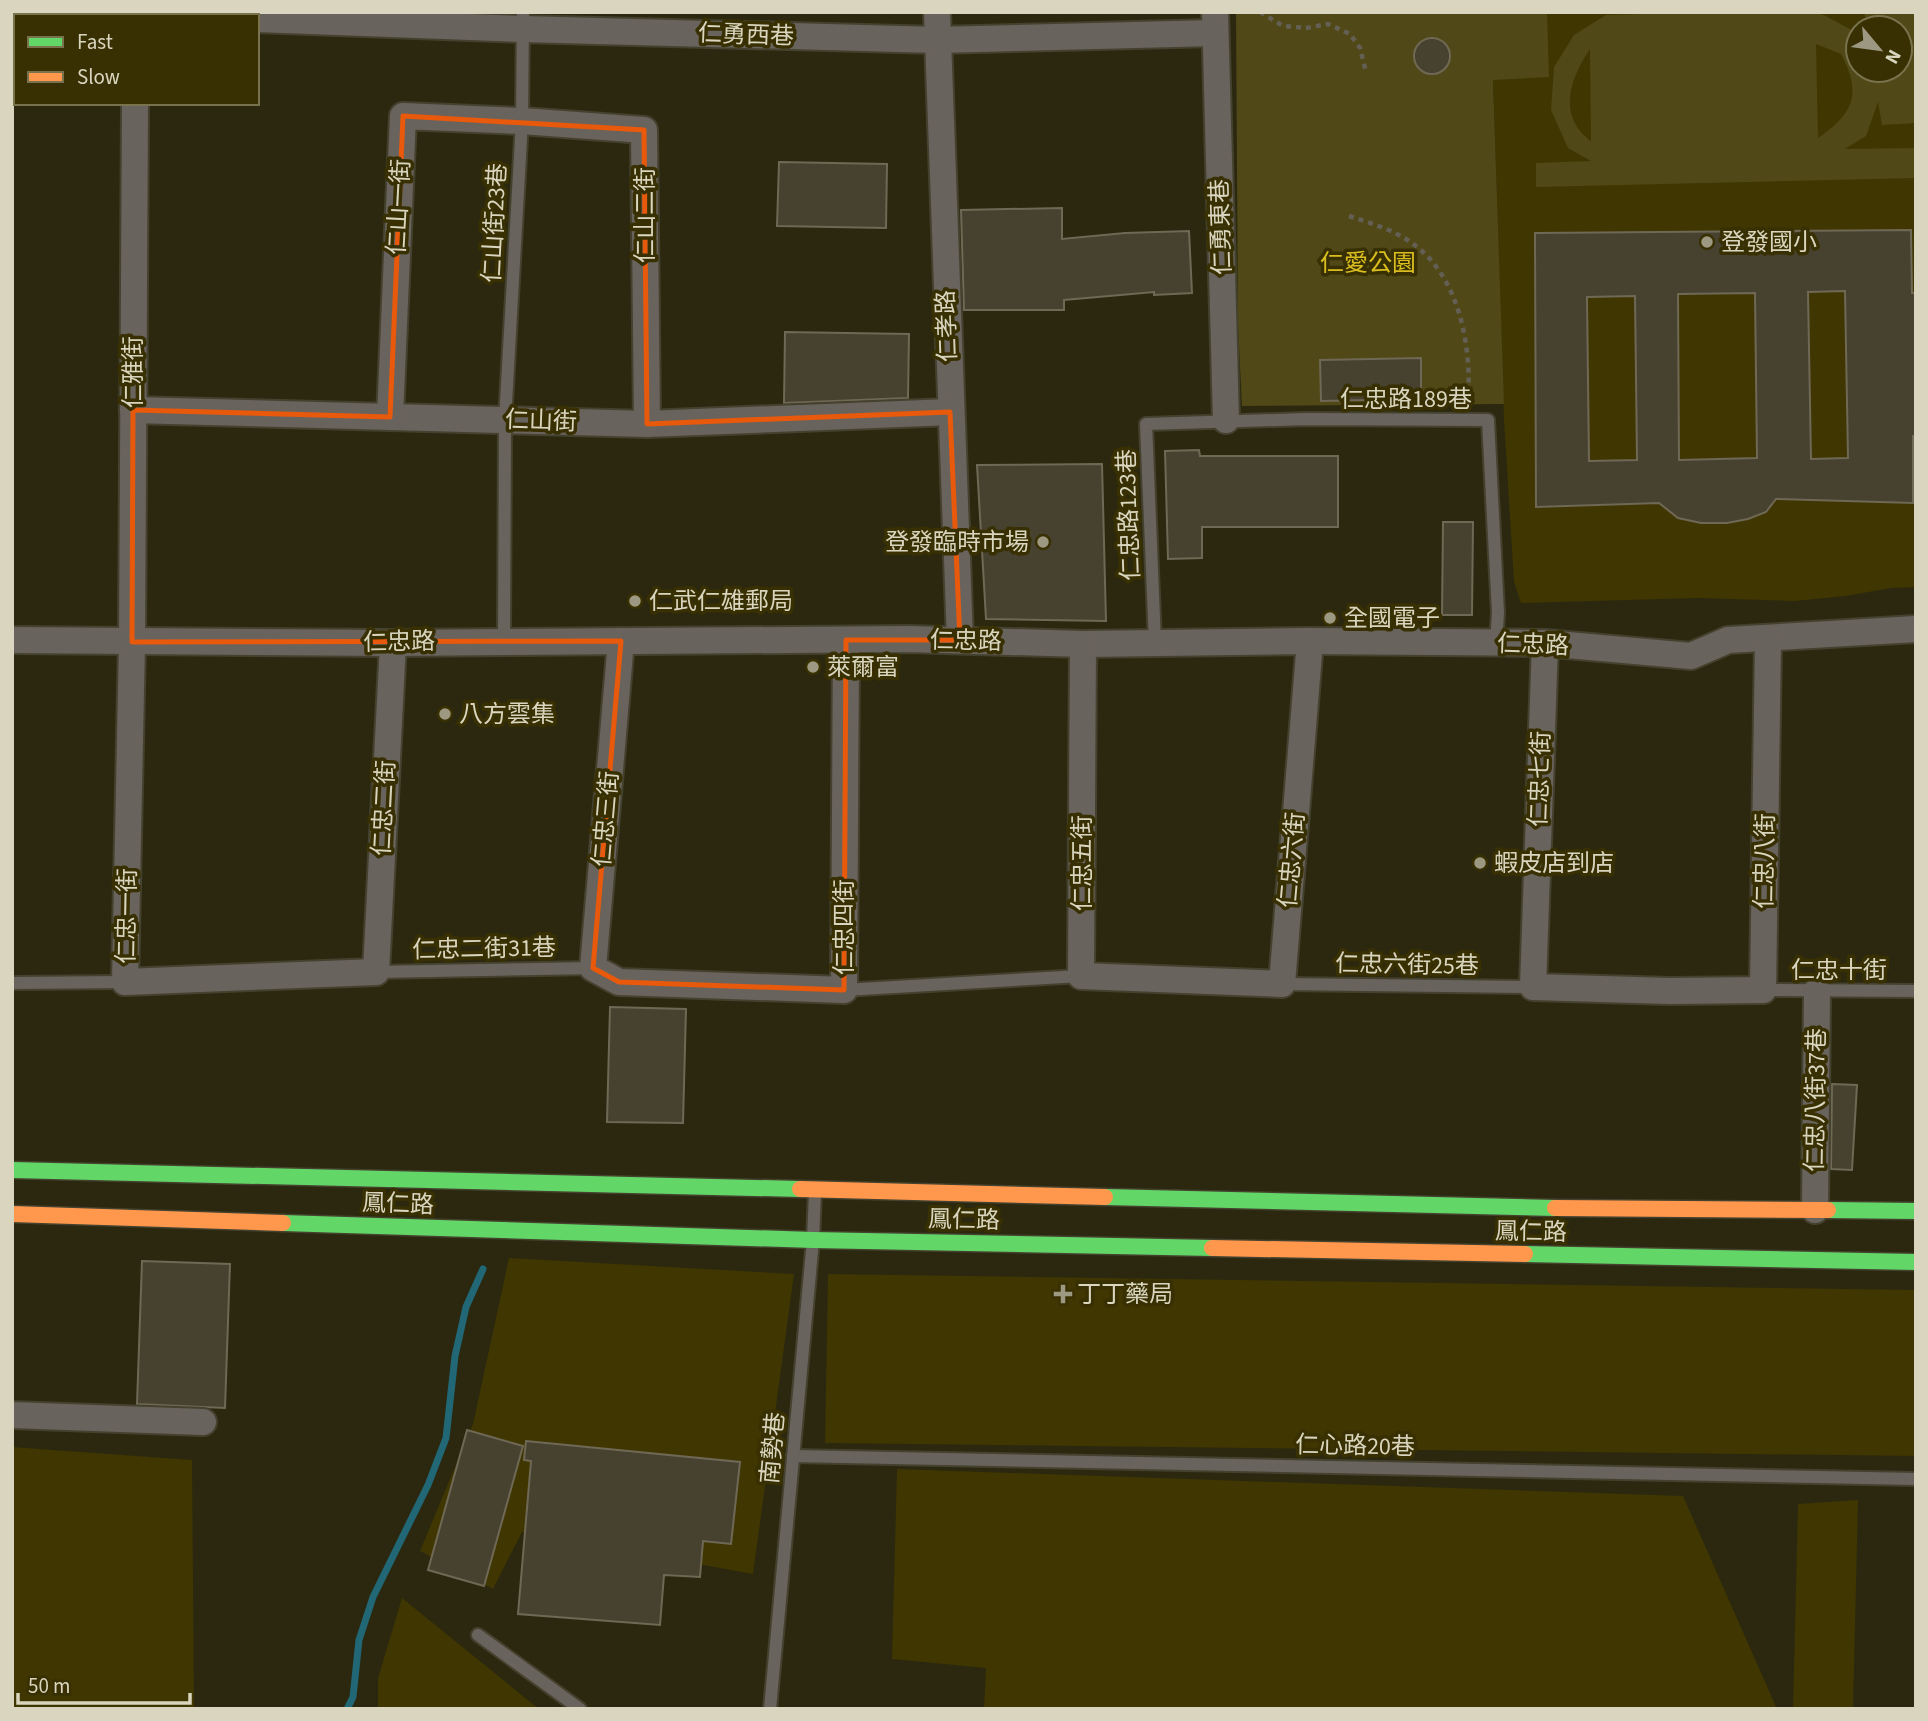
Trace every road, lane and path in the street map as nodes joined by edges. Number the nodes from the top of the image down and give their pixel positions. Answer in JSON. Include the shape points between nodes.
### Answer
{"nodes":[{"id":1,"x":937,"y":12,"type":"edge"},
{"id":2,"x":1260,"y":12,"type":"edge"},
{"id":3,"x":259,"y":19,"type":"edge"},
{"id":4,"x":523,"y":21,"type":"edge"},
{"id":5,"x":1214,"y":23,"type":"edge"},
{"id":6,"x":937,"y":40,"type":"junction"},
{"id":7,"x":1366,"y":72,"type":"dead end"},
{"id":8,"x":135,"y":105,"type":"edge"},
{"id":9,"x":522,"y":121,"type":"junction"},
{"id":10,"x":1349,"y":216,"type":"dead end"},
{"id":11,"x":133,"y":410,"type":"junction"},
{"id":12,"x":950,"y":412,"type":"junction"},
{"id":13,"x":390,"y":417,"type":"junction"},
{"id":14,"x":505,"y":420,"type":"junction"},
{"id":15,"x":1467,"y":420,"type":"junction"},
{"id":16,"x":1226,"y":421,"type":"junction"},
{"id":17,"x":647,"y":424,"type":"junction"},
{"id":18,"x":1916,"y":629,"type":"edge"},
{"id":19,"x":846,"y":639,"type":"junction"},
{"id":20,"x":1768,"y":639,"type":"junction"},
{"id":21,"x":12,"y":640,"type":"edge"},
{"id":22,"x":504,"y":640,"type":"junction"},
{"id":23,"x":960,"y":640,"type":"junction"},
{"id":24,"x":621,"y":641,"type":"junction"},
{"id":25,"x":1310,"y":641,"type":"junction"},
{"id":26,"x":132,"y":642,"type":"junction"},
{"id":27,"x":393,"y":643,"type":"junction"},
{"id":28,"x":1083,"y":643,"type":"junction"},
{"id":29,"x":1155,"y":643,"type":"junction"},
{"id":30,"x":1545,"y":643,"type":"junction"},
{"id":31,"x":1496,"y":644,"type":"junction"},
{"id":32,"x":593,"y":968,"type":"junction"},
{"id":33,"x":376,"y":972,"type":"junction"},
{"id":34,"x":1082,"y":976,"type":"junction"},
{"id":35,"x":12,"y":982,"type":"edge"},
{"id":36,"x":125,"y":982,"type":"junction"},
{"id":37,"x":1282,"y":984,"type":"junction"},
{"id":38,"x":1533,"y":987,"type":"junction"},
{"id":39,"x":844,"y":989,"type":"junction"},
{"id":40,"x":1763,"y":990,"type":"junction"},
{"id":41,"x":1817,"y":991,"type":"junction"},
{"id":42,"x":1916,"y":991,"type":"edge"},
{"id":43,"x":12,"y":1170,"type":"edge"},
{"id":44,"x":815,"y":1191,"type":"junction"},
{"id":45,"x":1815,"y":1210,"type":"junction"},
{"id":46,"x":1916,"y":1211,"type":"edge"},
{"id":47,"x":12,"y":1214,"type":"edge"},
{"id":48,"x":813,"y":1240,"type":"junction"},
{"id":49,"x":1916,"y":1262,"type":"edge"},
{"id":50,"x":12,"y":1415,"type":"edge"},
{"id":51,"x":203,"y":1422,"type":"dead end"},
{"id":52,"x":793,"y":1456,"type":"junction"},
{"id":53,"x":1916,"y":1479,"type":"edge"},
{"id":54,"x":478,"y":1634,"type":"dead end"},
{"id":55,"x":580,"y":1709,"type":"edge"},
{"id":56,"x":771,"y":1709,"type":"edge"}],
"edges":[{"from":1,"to":6,"type":"street","name":"仁孝路"},
{"from":2,"to":7,"type":"path","via":[[1283,26],[1328,24],[1350,34],[1360,48]]},
{"from":3,"to":4,"type":"street","name":"仁勇西巷"},
{"from":4,"to":6,"type":"street","name":"仁勇西巷"},
{"from":4,"to":9,"type":"lane","name":"仁山街23巷"},
{"from":5,"to":6,"type":"street","name":"仁勇西巷"},
{"from":5,"to":16,"type":"street","name":"仁勇東巷"},
{"from":6,"to":12,"type":"street","name":"仁孝路"},
{"from":8,"to":11,"type":"street","name":"仁雅街"},
{"from":9,"to":13,"type":"street","name":"仁山一街","via":[[403,116]]},
{"from":9,"to":14,"type":"lane","name":"仁山街23巷"},
{"from":9,"to":17,"type":"street","name":"仁山二街","via":[[644,130]]},
{"from":10,"to":15,"type":"path","via":[[1410,242],[1440,270],[1462,320],[1470,370]]},
{"from":11,"to":13,"type":"street","name":"仁山街"},
{"from":11,"to":26,"type":"street","name":"仁雅街"},
{"from":12,"to":17,"type":"street","name":"仁山街"},
{"from":12,"to":23,"type":"street","name":"仁孝路"},
{"from":13,"to":14,"type":"street","name":"仁山街"},
{"from":14,"to":17,"type":"street","name":"仁山街"},
{"from":14,"to":22,"type":"lane","name":"仁山街23巷"},
{"from":15,"to":16,"type":"lane","name":"仁忠路189巷"},
{"from":15,"to":31,"type":"lane","name":"仁忠路189巷","via":[[1488,420]]},
{"from":16,"to":29,"type":"lane","name":"仁忠路123巷","via":[[1146,424]]},
{"from":18,"to":20,"type":"street","name":"仁忠路"},
{"from":19,"to":23,"type":"street","name":"仁忠路"},
{"from":19,"to":24,"type":"street","name":"仁忠路"},
{"from":19,"to":39,"type":"street","name":"仁忠四街"},
{"from":20,"to":30,"type":"street","name":"仁忠路","via":[[1728,640],[1691,656]]},
{"from":20,"to":40,"type":"street","name":"仁忠八街"},
{"from":21,"to":26,"type":"street","name":"仁忠路"},
{"from":22,"to":24,"type":"street","name":"仁忠路"},
{"from":22,"to":27,"type":"street","name":"仁忠路"},
{"from":23,"to":28,"type":"street","name":"仁忠路"},
{"from":24,"to":32,"type":"street","name":"仁忠三街"},
{"from":25,"to":29,"type":"street","name":"仁忠路"},
{"from":25,"to":31,"type":"street","name":"仁忠路"},
{"from":25,"to":37,"type":"street","name":"仁忠六街"},
{"from":26,"to":27,"type":"street","name":"仁忠路"},
{"from":26,"to":36,"type":"street","name":"仁忠一街"},
{"from":27,"to":33,"type":"street","name":"仁忠二街"},
{"from":28,"to":29,"type":"street","name":"仁忠路"},
{"from":28,"to":34,"type":"street","name":"仁忠五街"},
{"from":30,"to":31,"type":"street","name":"仁忠路"},
{"from":30,"to":38,"type":"street","name":"仁忠七街"},
{"from":32,"to":33,"type":"lane","name":"仁忠二街31巷"},
{"from":32,"to":39,"type":"street","name":"仁忠四街","via":[[619,982]]},
{"from":33,"to":36,"type":"street","name":"仁忠一街"},
{"from":34,"to":37,"type":"street"},
{"from":34,"to":39,"type":"lane"},
{"from":35,"to":36,"type":"lane"},
{"from":37,"to":38,"type":"lane","name":"仁忠六街25巷"},
{"from":38,"to":40,"type":"street"},
{"from":40,"to":41,"type":"lane","name":"仁忠十街"},
{"from":41,"to":42,"type":"lane","name":"仁忠十街"},
{"from":41,"to":45,"type":"street","name":"仁忠八街37巷"},
{"from":43,"to":44,"type":"main road","name":"鳳仁路"},
{"from":44,"to":45,"type":"main road","name":"鳳仁路"},
{"from":44,"to":48,"type":"lane","name":"南勢巷"},
{"from":45,"to":46,"type":"main road","name":"鳳仁路"},
{"from":47,"to":48,"type":"main road","name":"鳳仁路"},
{"from":48,"to":49,"type":"main road","name":"鳳仁路"},
{"from":48,"to":52,"type":"lane","name":"南勢巷"},
{"from":50,"to":51,"type":"street"},
{"from":52,"to":53,"type":"lane","name":"仁心路20巷"},
{"from":52,"to":56,"type":"lane","name":"南勢巷"},
{"from":54,"to":55,"type":"lane"}]}
